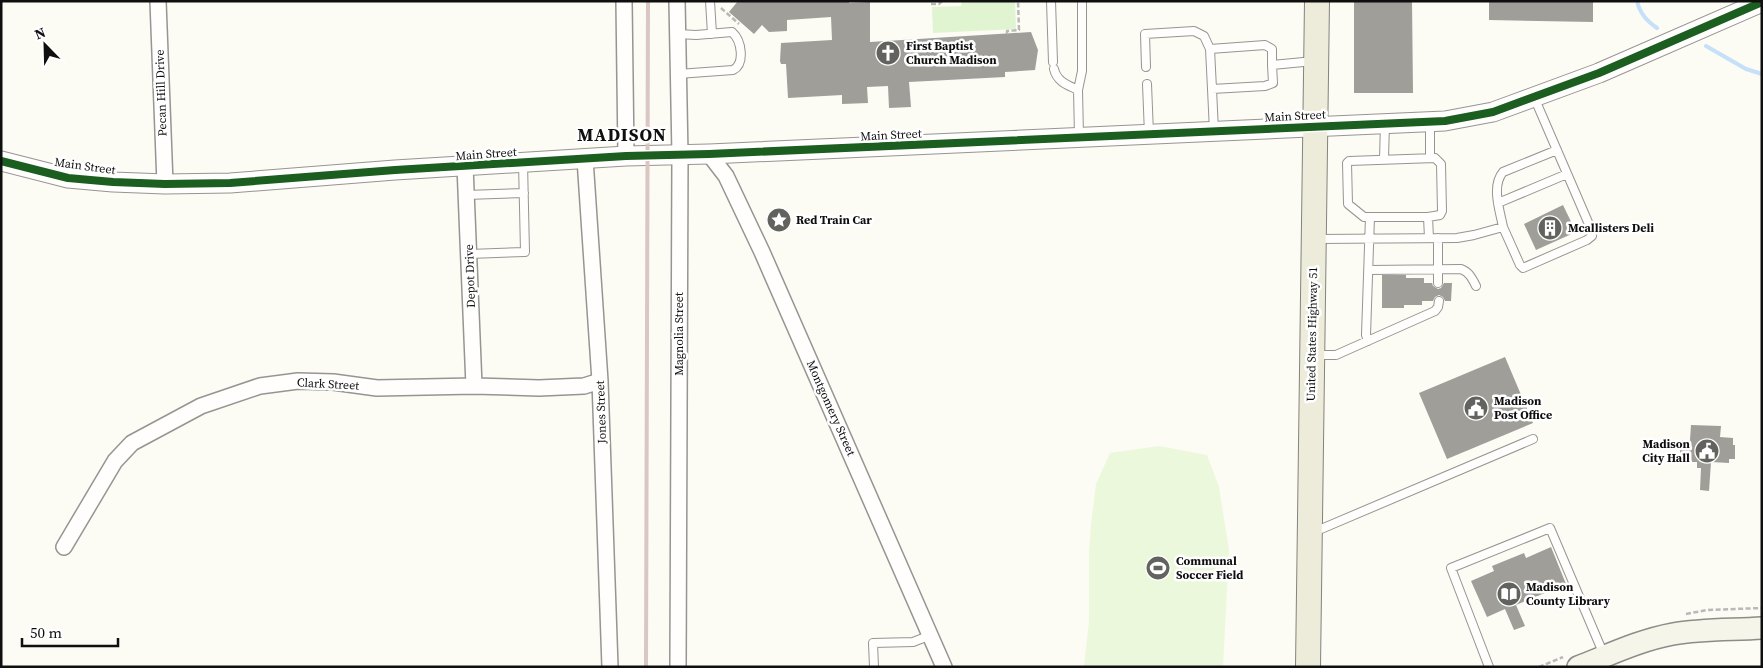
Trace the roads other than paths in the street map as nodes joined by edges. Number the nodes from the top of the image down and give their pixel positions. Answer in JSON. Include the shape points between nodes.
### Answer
{"nodes":[{"id":1,"x":158,"y":1,"type":"edge"},
{"id":2,"x":624,"y":1,"type":"edge"},
{"id":3,"x":677,"y":1,"type":"edge"},
{"id":4,"x":710,"y":1,"type":"edge"},
{"id":5,"x":1051,"y":1,"type":"edge"},
{"id":6,"x":1082,"y":1,"type":"edge"},
{"id":7,"x":1317,"y":1,"type":"edge"},
{"id":8,"x":1762,"y":2,"type":"edge"},
{"id":9,"x":678,"y":34,"type":"junction"},
{"id":10,"x":712,"y":34,"type":"junction"},
{"id":11,"x":1210,"y":49,"type":"junction"},
{"id":12,"x":1316,"y":61,"type":"junction"},
{"id":13,"x":1272,"y":65,"type":"junction"},
{"id":14,"x":1146,"y":67,"type":"dead end"},
{"id":15,"x":678,"y":74,"type":"junction"},
{"id":16,"x":1147,"y":84,"type":"dead end"},
{"id":17,"x":1212,"y":89,"type":"junction"},
{"id":18,"x":1078,"y":90,"type":"junction"},
{"id":19,"x":1534,"y":97,"type":"junction"},
{"id":20,"x":1430,"y":122,"type":"junction"},
{"id":21,"x":1385,"y":123,"type":"junction"},
{"id":22,"x":1315,"y":126,"type":"junction"},
{"id":23,"x":1214,"y":131,"type":"junction"},
{"id":24,"x":1149,"y":134,"type":"junction"},
{"id":25,"x":1079,"y":138,"type":"junction"},
{"id":26,"x":1557,"y":150,"type":"junction"},
{"id":27,"x":709,"y":154,"type":"junction"},
{"id":28,"x":680,"y":155,"type":"junction"},
{"id":29,"x":626,"y":156,"type":"junction"},
{"id":30,"x":585,"y":158,"type":"junction"},
{"id":31,"x":1430,"y":158,"type":"junction"},
{"id":32,"x":1384,"y":159,"type":"junction"},
{"id":33,"x":1,"y":161,"type":"edge"},
{"id":34,"x":523,"y":162,"type":"junction"},
{"id":35,"x":465,"y":166,"type":"junction"},
{"id":36,"x":1567,"y":174,"type":"junction"},
{"id":37,"x":165,"y":184,"type":"junction"},
{"id":38,"x":524,"y":193,"type":"junction"},
{"id":39,"x":466,"y":195,"type":"junction"},
{"id":40,"x":1498,"y":203,"type":"junction"},
{"id":41,"x":1370,"y":217,"type":"junction"},
{"id":42,"x":1428,"y":217,"type":"junction"},
{"id":43,"x":1503,"y":227,"type":"junction"},
{"id":44,"x":1370,"y":238,"type":"junction"},
{"id":45,"x":1429,"y":238,"type":"junction"},
{"id":46,"x":1438,"y":238,"type":"junction"},
{"id":47,"x":1314,"y":239,"type":"junction"},
{"id":48,"x":469,"y":254,"type":"junction"},
{"id":49,"x":1438,"y":269,"type":"junction"},
{"id":50,"x":1369,"y":270,"type":"junction"},
{"id":51,"x":1438,"y":283,"type":"dead end"},
{"id":52,"x":1476,"y":286,"type":"dead end"},
{"id":53,"x":1438,"y":301,"type":"dead end"},
{"id":54,"x":1368,"y":340,"type":"junction"},
{"id":55,"x":1312,"y":355,"type":"junction"},
{"id":56,"x":600,"y":381,"type":"junction"},
{"id":57,"x":474,"y":386,"type":"junction"},
{"id":58,"x":1533,"y":439,"type":"dead end"},
{"id":59,"x":1310,"y":534,"type":"junction"},
{"id":60,"x":64,"y":547,"type":"dead end"},
{"id":61,"x":1761,"y":632,"type":"edge"},
{"id":62,"x":931,"y":635,"type":"junction"},
{"id":63,"x":1605,"y":656,"type":"junction"},
{"id":64,"x":610,"y":667,"type":"edge"},
{"id":65,"x":678,"y":667,"type":"edge"},
{"id":66,"x":874,"y":667,"type":"edge"},
{"id":67,"x":944,"y":667,"type":"edge"},
{"id":68,"x":1308,"y":667,"type":"edge"},
{"id":69,"x":1489,"y":667,"type":"edge"},
{"id":70,"x":1578,"y":667,"type":"edge"}],
"edges":[{"from":1,"to":37,"type":"street","name":"Pecan Hill Drive"},
{"from":2,"to":29,"type":"street"},
{"from":3,"to":9,"type":"street","name":"Magnolia Street"},
{"from":4,"to":10,"type":"lane"},
{"from":5,"to":18,"type":"lane","via":[[1055,76]]},
{"from":6,"to":18,"type":"lane","via":[[1082,71]]},
{"from":7,"to":12,"type":"main road","name":"United States Highway 51"},
{"from":8,"to":19,"type":"street","name":"Main Street","via":[[1599,73]]},
{"from":9,"to":10,"type":"lane"},
{"from":9,"to":15,"type":"street","name":"Magnolia Street"},
{"from":10,"to":15,"type":"lane","via":[[732,32],[736,36],[741,62],[738,67]]},
{"from":11,"to":13,"type":"lane","via":[[1265,45],[1272,49]]},
{"from":11,"to":14,"type":"lane","via":[[1204,36],[1194,31],[1145,34]]},
{"from":11,"to":17,"type":"lane"},
{"from":12,"to":13,"type":"lane"},
{"from":12,"to":22,"type":"main road","name":"United States Highway 51"},
{"from":13,"to":17,"type":"lane","via":[[1273,83]]},
{"from":15,"to":28,"type":"street","name":"Magnolia Street"},
{"from":16,"to":24,"type":"lane"},
{"from":17,"to":23,"type":"lane"},
{"from":18,"to":25,"type":"lane"},
{"from":19,"to":20,"type":"street","name":"Main Street","via":[[1493,112]]},
{"from":19,"to":26,"type":"lane"},
{"from":20,"to":21,"type":"street","name":"Main Street"},
{"from":20,"to":31,"type":"lane"},
{"from":21,"to":22,"type":"street","name":"Main Street"},
{"from":21,"to":32,"type":"lane"},
{"from":22,"to":23,"type":"street","name":"Main Street"},
{"from":22,"to":47,"type":"main road","name":"United States Highway 51"},
{"from":23,"to":24,"type":"street","name":"Main Street"},
{"from":24,"to":25,"type":"street","name":"Main Street"},
{"from":25,"to":27,"type":"street","name":"Main Street"},
{"from":26,"to":36,"type":"lane"},
{"from":26,"to":40,"type":"lane","via":[[1503,172],[1497,182]]},
{"from":27,"to":28,"type":"street","name":"Main Street"},
{"from":27,"to":62,"type":"street","name":"Montgomery Street","via":[[726,176],[762,252]]},
{"from":28,"to":29,"type":"street","name":"Main Street"},
{"from":28,"to":65,"type":"street","name":"Magnolia Street"},
{"from":29,"to":30,"type":"street","name":"Main Street"},
{"from":30,"to":34,"type":"street","name":"Main Street"},
{"from":30,"to":56,"type":"street","name":"Jones Street"},
{"from":31,"to":32,"type":"lane"},
{"from":31,"to":42,"type":"lane","via":[[1441,164],[1442,211],[1440,215]]},
{"from":32,"to":41,"type":"lane","via":[[1347,163],[1348,204],[1364,217]]},
{"from":33,"to":37,"type":"street","name":"Main Street","via":[[68,178]]},
{"from":34,"to":35,"type":"street","name":"Main Street"},
{"from":34,"to":38,"type":"lane"},
{"from":35,"to":37,"type":"street","name":"Main Street","via":[[230,183]]},
{"from":35,"to":39,"type":"street","name":"Depot Drive"},
{"from":36,"to":40,"type":"lane"},
{"from":36,"to":43,"type":"lane","via":[[1592,236],[1523,268]]},
{"from":38,"to":39,"type":"lane"},
{"from":38,"to":48,"type":"lane","via":[[526,252]]},
{"from":39,"to":48,"type":"street","name":"Depot Drive"},
{"from":40,"to":43,"type":"lane"},
{"from":41,"to":42,"type":"lane"},
{"from":41,"to":44,"type":"lane"},
{"from":42,"to":45,"type":"lane"},
{"from":43,"to":46,"type":"lane","via":[[1457,238]]},
{"from":44,"to":45,"type":"lane"},
{"from":44,"to":47,"type":"lane"},
{"from":44,"to":50,"type":"lane"},
{"from":45,"to":46,"type":"lane"},
{"from":46,"to":49,"type":"lane"},
{"from":47,"to":55,"type":"main road","name":"United States Highway 51"},
{"from":48,"to":57,"type":"street","name":"Depot Drive"},
{"from":49,"to":50,"type":"lane"},
{"from":49,"to":51,"type":"lane"},
{"from":49,"to":52,"type":"lane","via":[[1466,271]]},
{"from":50,"to":54,"type":"lane"},
{"from":53,"to":54,"type":"lane","via":[[1435,312]]},
{"from":54,"to":55,"type":"lane","via":[[1336,355]]},
{"from":55,"to":59,"type":"main road","name":"United States Highway 51"},
{"from":56,"to":57,"type":"street","name":"Clark Street","via":[[584,386],[539,388]]},
{"from":56,"to":64,"type":"street","name":"Jones Street"},
{"from":57,"to":60,"type":"street","name":"Clark Street","via":[[377,388],[298,381],[260,386],[201,406],[132,444],[115,461]]},
{"from":58,"to":59,"type":"lane"},
{"from":59,"to":68,"type":"main road","name":"United States Highway 51"},
{"from":61,"to":63,"type":"main road","via":[[1672,634]]},
{"from":62,"to":66,"type":"lane","via":[[913,642],[873,643]]},
{"from":62,"to":67,"type":"street","name":"Montgomery Street"},
{"from":63,"to":69,"type":"lane","via":[[1550,528],[1451,568]]},
{"from":63,"to":70,"type":"main road"}]}
